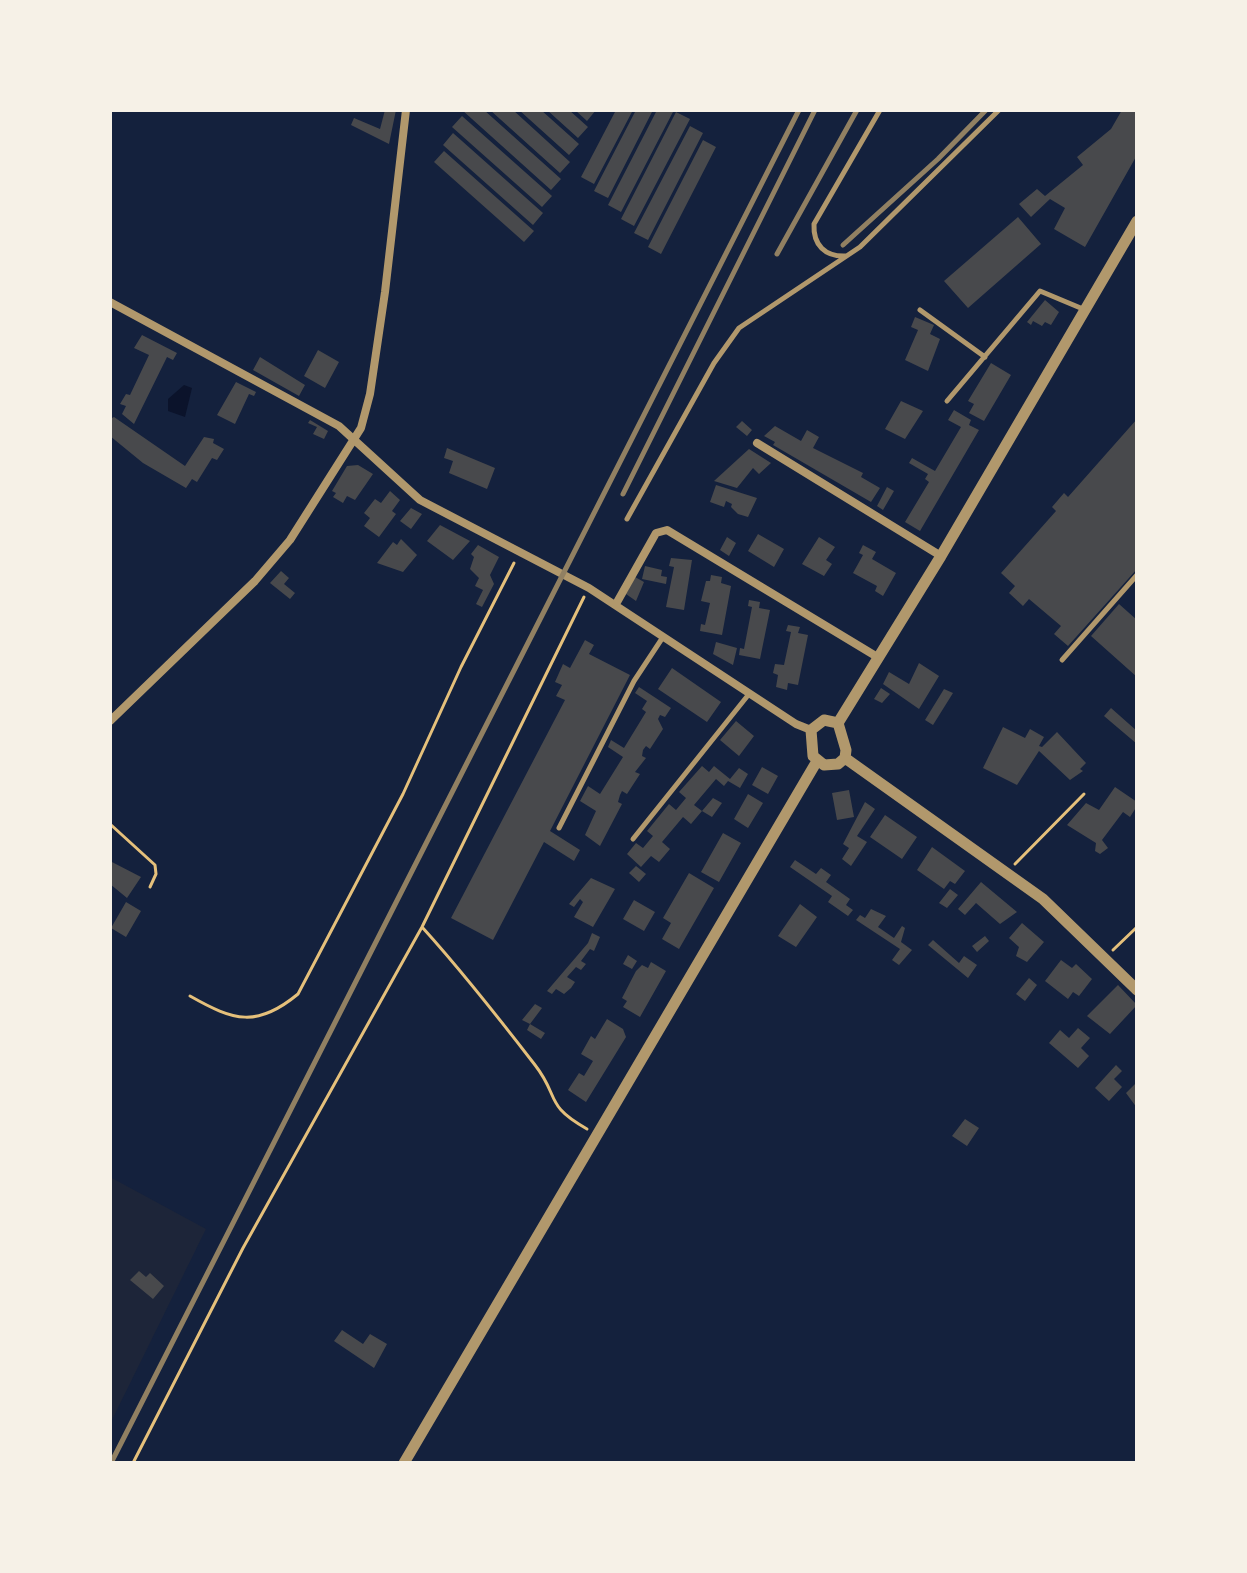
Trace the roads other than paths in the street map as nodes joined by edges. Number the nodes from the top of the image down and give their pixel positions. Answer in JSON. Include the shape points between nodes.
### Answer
{"nodes":[{"id":1,"x":406,"y":110,"type":"edge"},
{"id":2,"x":880,"y":110,"type":"edge"},
{"id":3,"x":999,"y":110,"type":"edge"},
{"id":4,"x":1137,"y":221,"type":"edge"},
{"id":5,"x":1132,"y":240,"type":"edge"},
{"id":6,"x":847,"y":256,"type":"junction"},
{"id":7,"x":110,"y":302,"type":"edge"},
{"id":8,"x":1085,"y":309,"type":"junction"},
{"id":9,"x":920,"y":310,"type":"dead end"},
{"id":10,"x":985,"y":357,"type":"junction"},
{"id":11,"x":947,"y":401,"type":"dead end"},
{"id":12,"x":354,"y":440,"type":"junction"},
{"id":13,"x":757,"y":443,"type":"dead end"},
{"id":14,"x":627,"y":519,"type":"dead end"},
{"id":15,"x":941,"y":556,"type":"junction"},
{"id":16,"x":1137,"y":575,"type":"edge"},
{"id":17,"x":616,"y":604,"type":"junction"},
{"id":18,"x":664,"y":637,"type":"junction"},
{"id":19,"x":879,"y":658,"type":"junction"},
{"id":20,"x":1062,"y":660,"type":"dead end"},
{"id":21,"x":749,"y":694,"type":"junction"},
{"id":22,"x":110,"y":721,"type":"edge"},
{"id":23,"x":838,"y":723,"type":"junction"},
{"id":24,"x":811,"y":730,"type":"junction"},
{"id":25,"x":845,"y":758,"type":"junction"},
{"id":26,"x":817,"y":761,"type":"junction"},
{"id":27,"x":559,"y":828,"type":"dead end"},
{"id":28,"x":633,"y":839,"type":"dead end"},
{"id":29,"x":1137,"y":990,"type":"edge"},
{"id":30,"x":404,"y":1463,"type":"edge"}],
"edges":[{"from":1,"to":12,"type":"street","via":[[370,394]]},
{"from":2,"to":6,"type":"lane","via":[[814,224],[823,250]]},
{"from":3,"to":6,"type":"lane"},
{"from":4,"to":5,"type":"street"},
{"from":5,"to":8,"type":"street"},
{"from":6,"to":14,"type":"lane","via":[[739,328]]},
{"from":7,"to":12,"type":"street","via":[[304,406]]},
{"from":8,"to":10,"type":"lane","via":[[1040,291]]},
{"from":8,"to":15,"type":"street"},
{"from":9,"to":10,"type":"lane"},
{"from":10,"to":11,"type":"lane"},
{"from":12,"to":17,"type":"street","via":[[420,500]]},
{"from":12,"to":22,"type":"street","via":[[290,540],[255,581]]},
{"from":13,"to":15,"type":"street"},
{"from":15,"to":19,"type":"street"},
{"from":16,"to":20,"type":"lane"},
{"from":17,"to":18,"type":"street"},
{"from":17,"to":19,"type":"street","via":[[656,533],[667,530]]},
{"from":18,"to":21,"type":"street"},
{"from":18,"to":27,"type":"lane","via":[[634,681]]},
{"from":19,"to":23,"type":"street"},
{"from":21,"to":24,"type":"street"},
{"from":21,"to":28,"type":"lane"},
{"from":23,"to":24,"type":"street","via":[[824,720]]},
{"from":23,"to":25,"type":"street"},
{"from":24,"to":26,"type":"street"},
{"from":25,"to":26,"type":"street","via":[[832,765]]},
{"from":25,"to":29,"type":"street","via":[[1043,899]]},
{"from":26,"to":30,"type":"street"}]}
